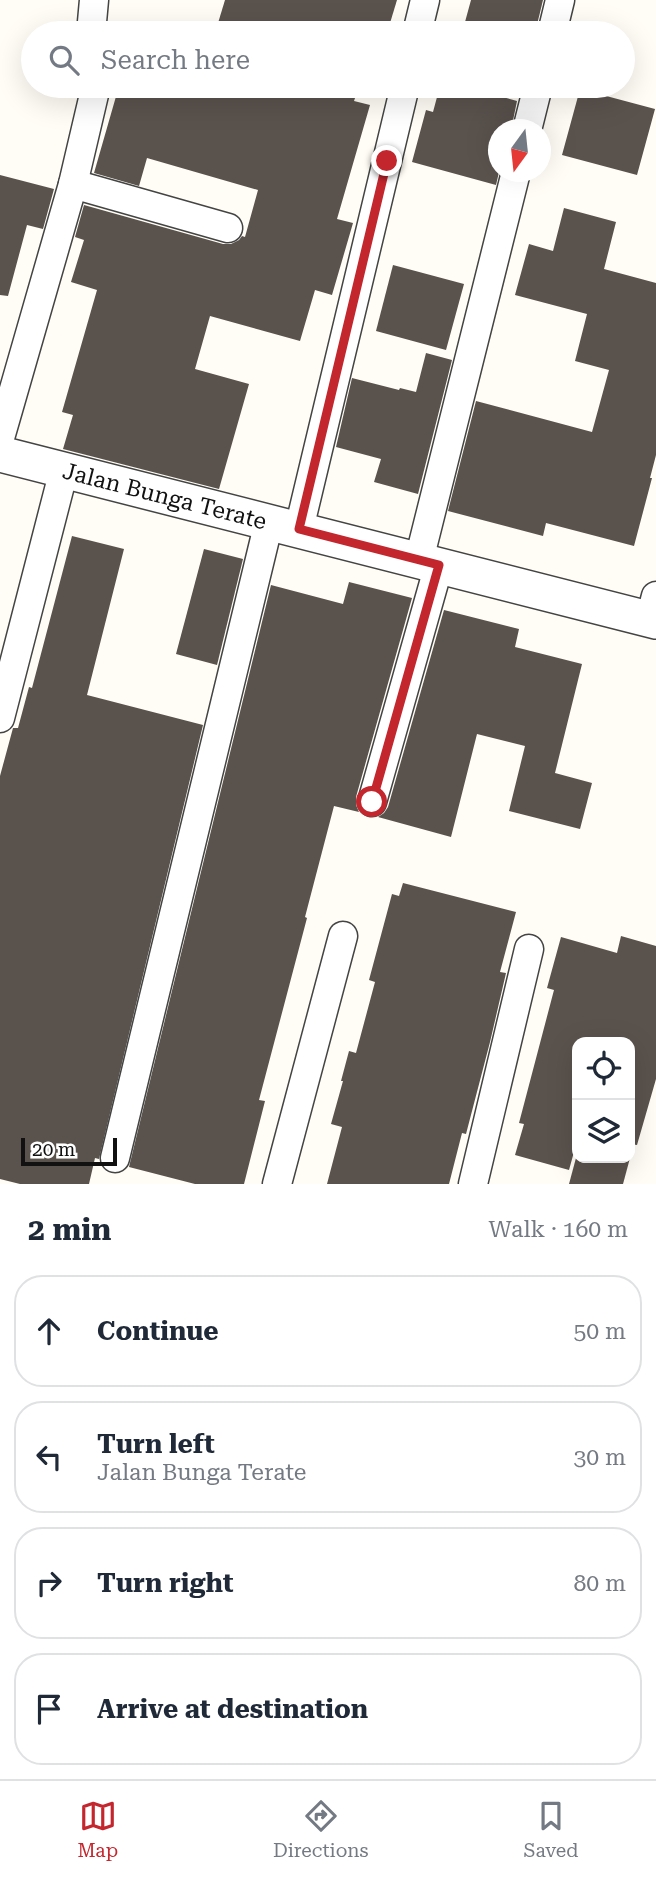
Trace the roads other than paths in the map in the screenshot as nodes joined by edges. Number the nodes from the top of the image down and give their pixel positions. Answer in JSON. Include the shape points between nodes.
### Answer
{"nodes":[{"id":1,"x":94,"y":0,"type":"edge"},
{"id":2,"x":425,"y":0,"type":"edge"},
{"id":3,"x":560,"y":0,"type":"edge"},
{"id":4,"x":92,"y":21,"type":"edge"},
{"id":5,"x":420,"y":21,"type":"edge"},
{"id":6,"x":555,"y":21,"type":"edge"},
{"id":7,"x":95,"y":98,"type":"edge"},
{"id":8,"x":402,"y":98,"type":"edge"},
{"id":9,"x":535,"y":98,"type":"edge"},
{"id":10,"x":530,"y":119,"type":"edge"},
{"id":11,"x":514,"y":182,"type":"edge"},
{"id":12,"x":73,"y":184,"type":"junction"},
{"id":13,"x":228,"y":228,"type":"dead end"},
{"id":14,"x":0,"y":438,"type":"edge"},
{"id":15,"x":0,"y":454,"type":"edge"},
{"id":16,"x":64,"y":470,"type":"junction"},
{"id":17,"x":284,"y":526,"type":"junction"},
{"id":18,"x":429,"y":563,"type":"junction"},
{"id":19,"x":654,"y":612,"type":"edge"},
{"id":20,"x":0,"y":718,"type":"edge"},
{"id":21,"x":372,"y":802,"type":"dead end"},
{"id":22,"x":343,"y":936,"type":"dead end"},
{"id":23,"x":529,"y":949,"type":"dead end"},
{"id":24,"x":115,"y":1157,"type":"dead end"},
{"id":25,"x":277,"y":1184,"type":"edge"},
{"id":26,"x":473,"y":1184,"type":"edge"}],
"edges":[{"from":1,"to":4,"type":"street"},
{"from":2,"to":5,"type":"street"},
{"from":3,"to":6,"type":"street"},
{"from":7,"to":12,"type":"street"},
{"from":8,"to":17,"type":"street"},
{"from":9,"to":10,"type":"street"},
{"from":11,"to":18,"type":"street"},
{"from":12,"to":13,"type":"street"},
{"from":12,"to":14,"type":"street"},
{"from":15,"to":16,"type":"street","name":"Jalan Bunga Terate"},
{"from":16,"to":17,"type":"street","name":"Jalan Bunga Terate"},
{"from":16,"to":20,"type":"street"},
{"from":17,"to":18,"type":"street","name":"Jalan Bunga Terate"},
{"from":17,"to":24,"type":"street"},
{"from":18,"to":19,"type":"street","name":"Jalan Bunga Terate"},
{"from":18,"to":21,"type":"street"},
{"from":22,"to":25,"type":"street"},
{"from":23,"to":26,"type":"street"}]}
